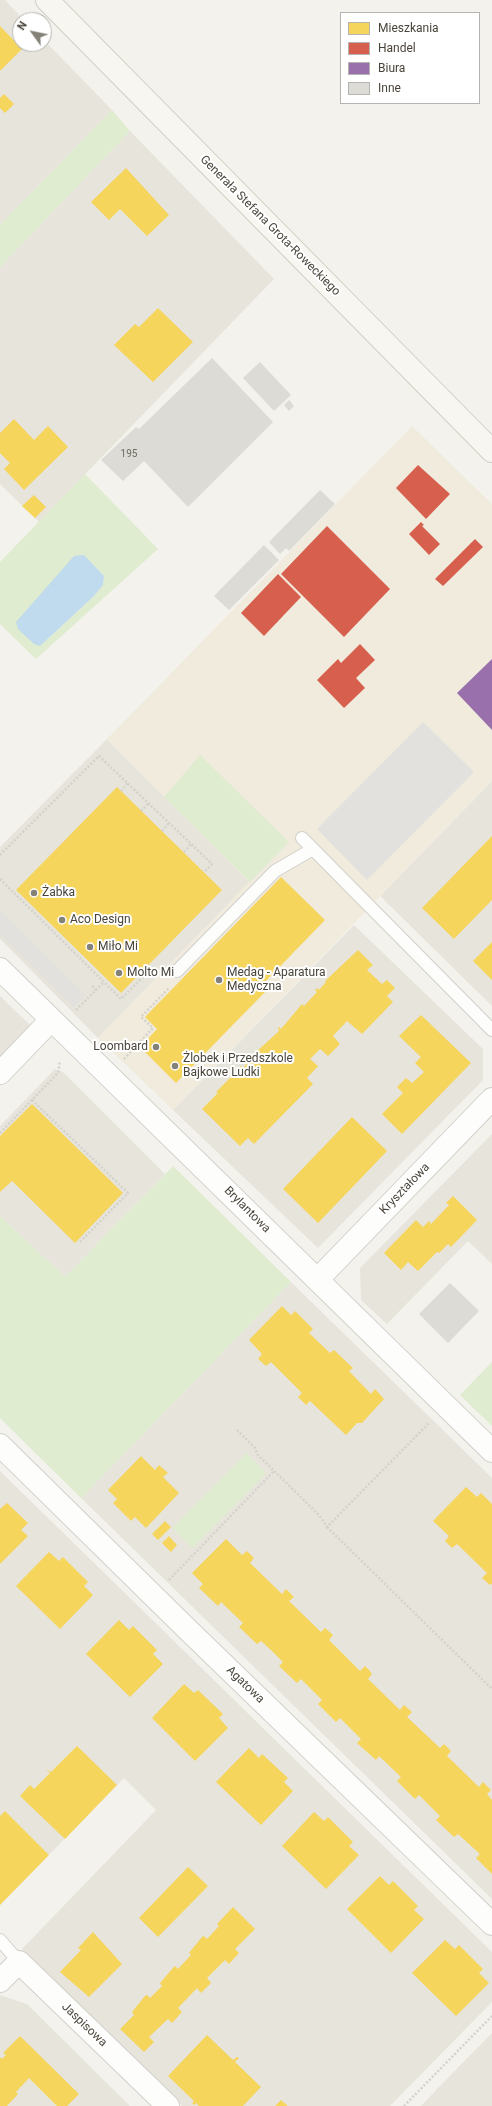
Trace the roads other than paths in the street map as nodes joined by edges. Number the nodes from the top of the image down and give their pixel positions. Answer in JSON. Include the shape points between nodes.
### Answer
{"nodes":[{"id":1,"x":48,"y":0,"type":"edge"},
{"id":2,"x":492,"y":451,"type":"edge"},
{"id":3,"x":302,"y":838,"type":"dead end"},
{"id":4,"x":313,"y":849,"type":"junction"},
{"id":5,"x":0,"y":969,"type":"edge"},
{"id":6,"x":177,"y":971,"type":"road end"},
{"id":7,"x":51,"y":1020,"type":"junction"},
{"id":8,"x":492,"y":1030,"type":"edge"},
{"id":9,"x":0,"y":1073,"type":"edge"},
{"id":10,"x":492,"y":1099,"type":"edge"},
{"id":11,"x":318,"y":1279,"type":"junction"},
{"id":12,"x":0,"y":1445,"type":"edge"},
{"id":13,"x":492,"y":1451,"type":"edge"},
{"id":14,"x":492,"y":1924,"type":"edge"},
{"id":15,"x":0,"y":1940,"type":"edge"},
{"id":16,"x":19,"y":1962,"type":"junction"},
{"id":17,"x":0,"y":1981,"type":"edge"},
{"id":18,"x":168,"y":2106,"type":"edge"}],
"edges":[{"from":1,"to":2,"type":"street","name":"Generała Stefana Grota-Roweckiego"},
{"from":3,"to":4,"type":"lane"},
{"from":4,"to":6,"type":"lane","via":[[275,871]]},
{"from":4,"to":8,"type":"lane"},
{"from":5,"to":7,"type":"street","name":"Brylantowa"},
{"from":7,"to":9,"type":"street"},
{"from":7,"to":11,"type":"street","name":"Brylantowa"},
{"from":10,"to":11,"type":"street","name":"Kryształowa"},
{"from":11,"to":13,"type":"street","name":"Brylantowa"},
{"from":12,"to":14,"type":"street","name":"Agatowa"},
{"from":15,"to":16,"type":"lane"},
{"from":16,"to":17,"type":"street"},
{"from":16,"to":18,"type":"street","name":"Jaspisowa"}]}
